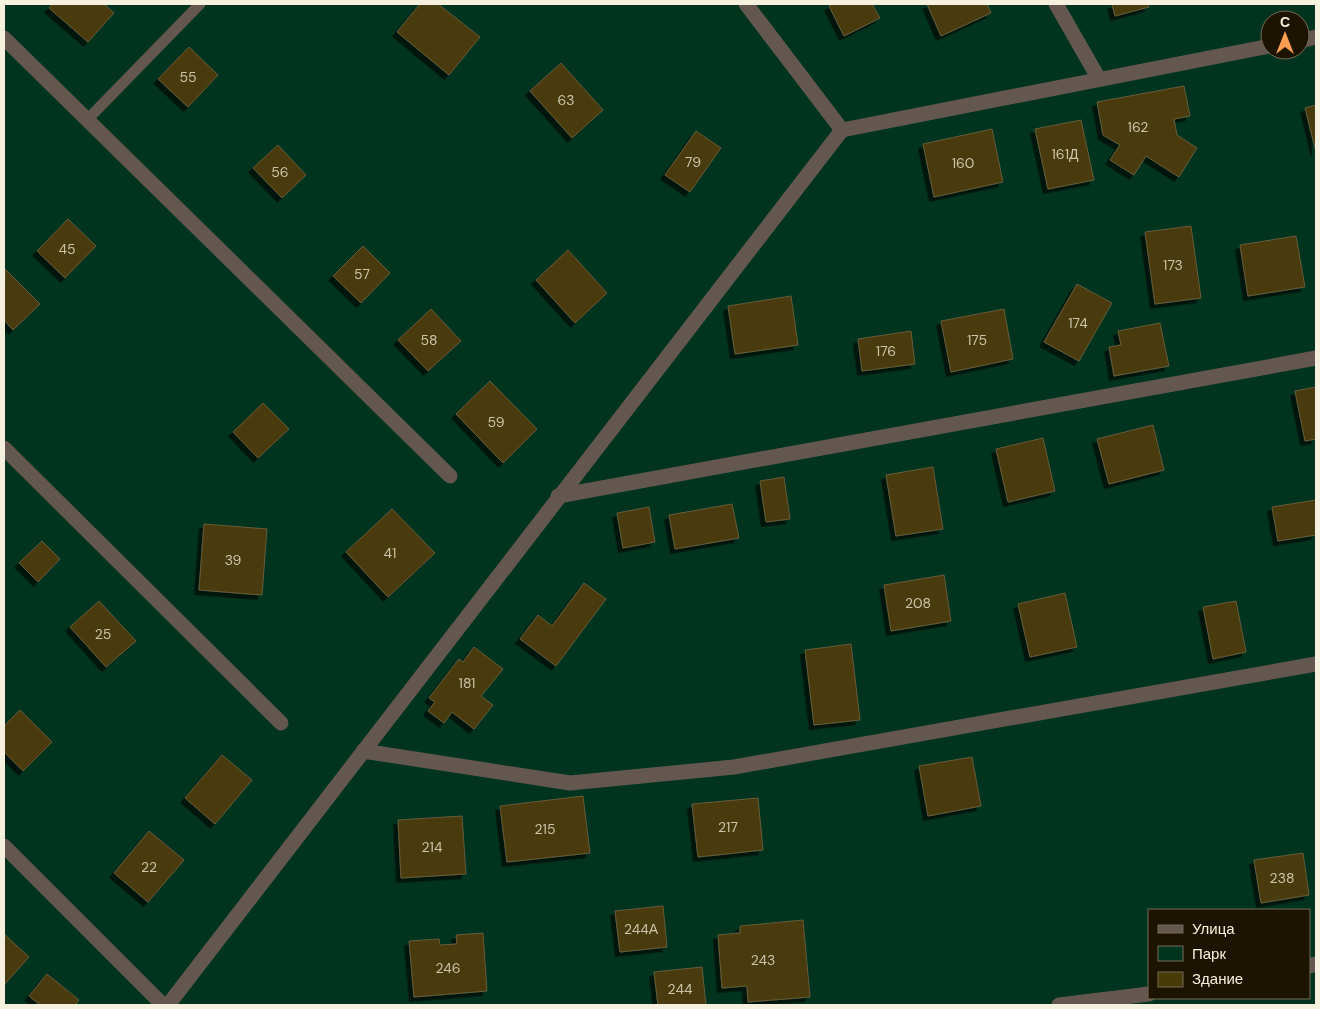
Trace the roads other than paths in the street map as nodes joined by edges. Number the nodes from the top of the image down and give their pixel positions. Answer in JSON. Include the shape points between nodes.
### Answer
{"nodes":[{"id":1,"x":200,"y":4,"type":"edge"},
{"id":2,"x":746,"y":4,"type":"edge"},
{"id":3,"x":1056,"y":4,"type":"edge"},
{"id":4,"x":4,"y":38,"type":"edge"},
{"id":5,"x":1260,"y":48,"type":"edge"},
{"id":6,"x":1100,"y":80,"type":"junction"},
{"id":7,"x":87,"y":120,"type":"junction"},
{"id":8,"x":842,"y":130,"type":"junction"},
{"id":9,"x":1316,"y":358,"type":"edge"},
{"id":10,"x":4,"y":448,"type":"edge"},
{"id":11,"x":450,"y":476,"type":"dead end"},
{"id":12,"x":558,"y":496,"type":"junction"},
{"id":13,"x":1316,"y":664,"type":"edge"},
{"id":14,"x":281,"y":724,"type":"dead end"},
{"id":15,"x":363,"y":751,"type":"junction"},
{"id":16,"x":4,"y":846,"type":"edge"},
{"id":17,"x":1148,"y":994,"type":"edge"},
{"id":18,"x":163,"y":1005,"type":"edge"},
{"id":19,"x":168,"y":1005,"type":"edge"},
{"id":20,"x":1059,"y":1005,"type":"edge"}],
"edges":[{"from":1,"to":7,"type":"lane"},
{"from":2,"to":8,"type":"street"},
{"from":3,"to":6,"type":"street"},
{"from":4,"to":7,"type":"street"},
{"from":5,"to":6,"type":"street"},
{"from":6,"to":8,"type":"street"},
{"from":7,"to":11,"type":"street"},
{"from":8,"to":12,"type":"street"},
{"from":9,"to":12,"type":"street"},
{"from":10,"to":14,"type":"street"},
{"from":12,"to":15,"type":"street"},
{"from":13,"to":15,"type":"street","via":[[734,767],[570,783]]},
{"from":15,"to":19,"type":"street"},
{"from":16,"to":18,"type":"street"},
{"from":17,"to":20,"type":"street"}]}
